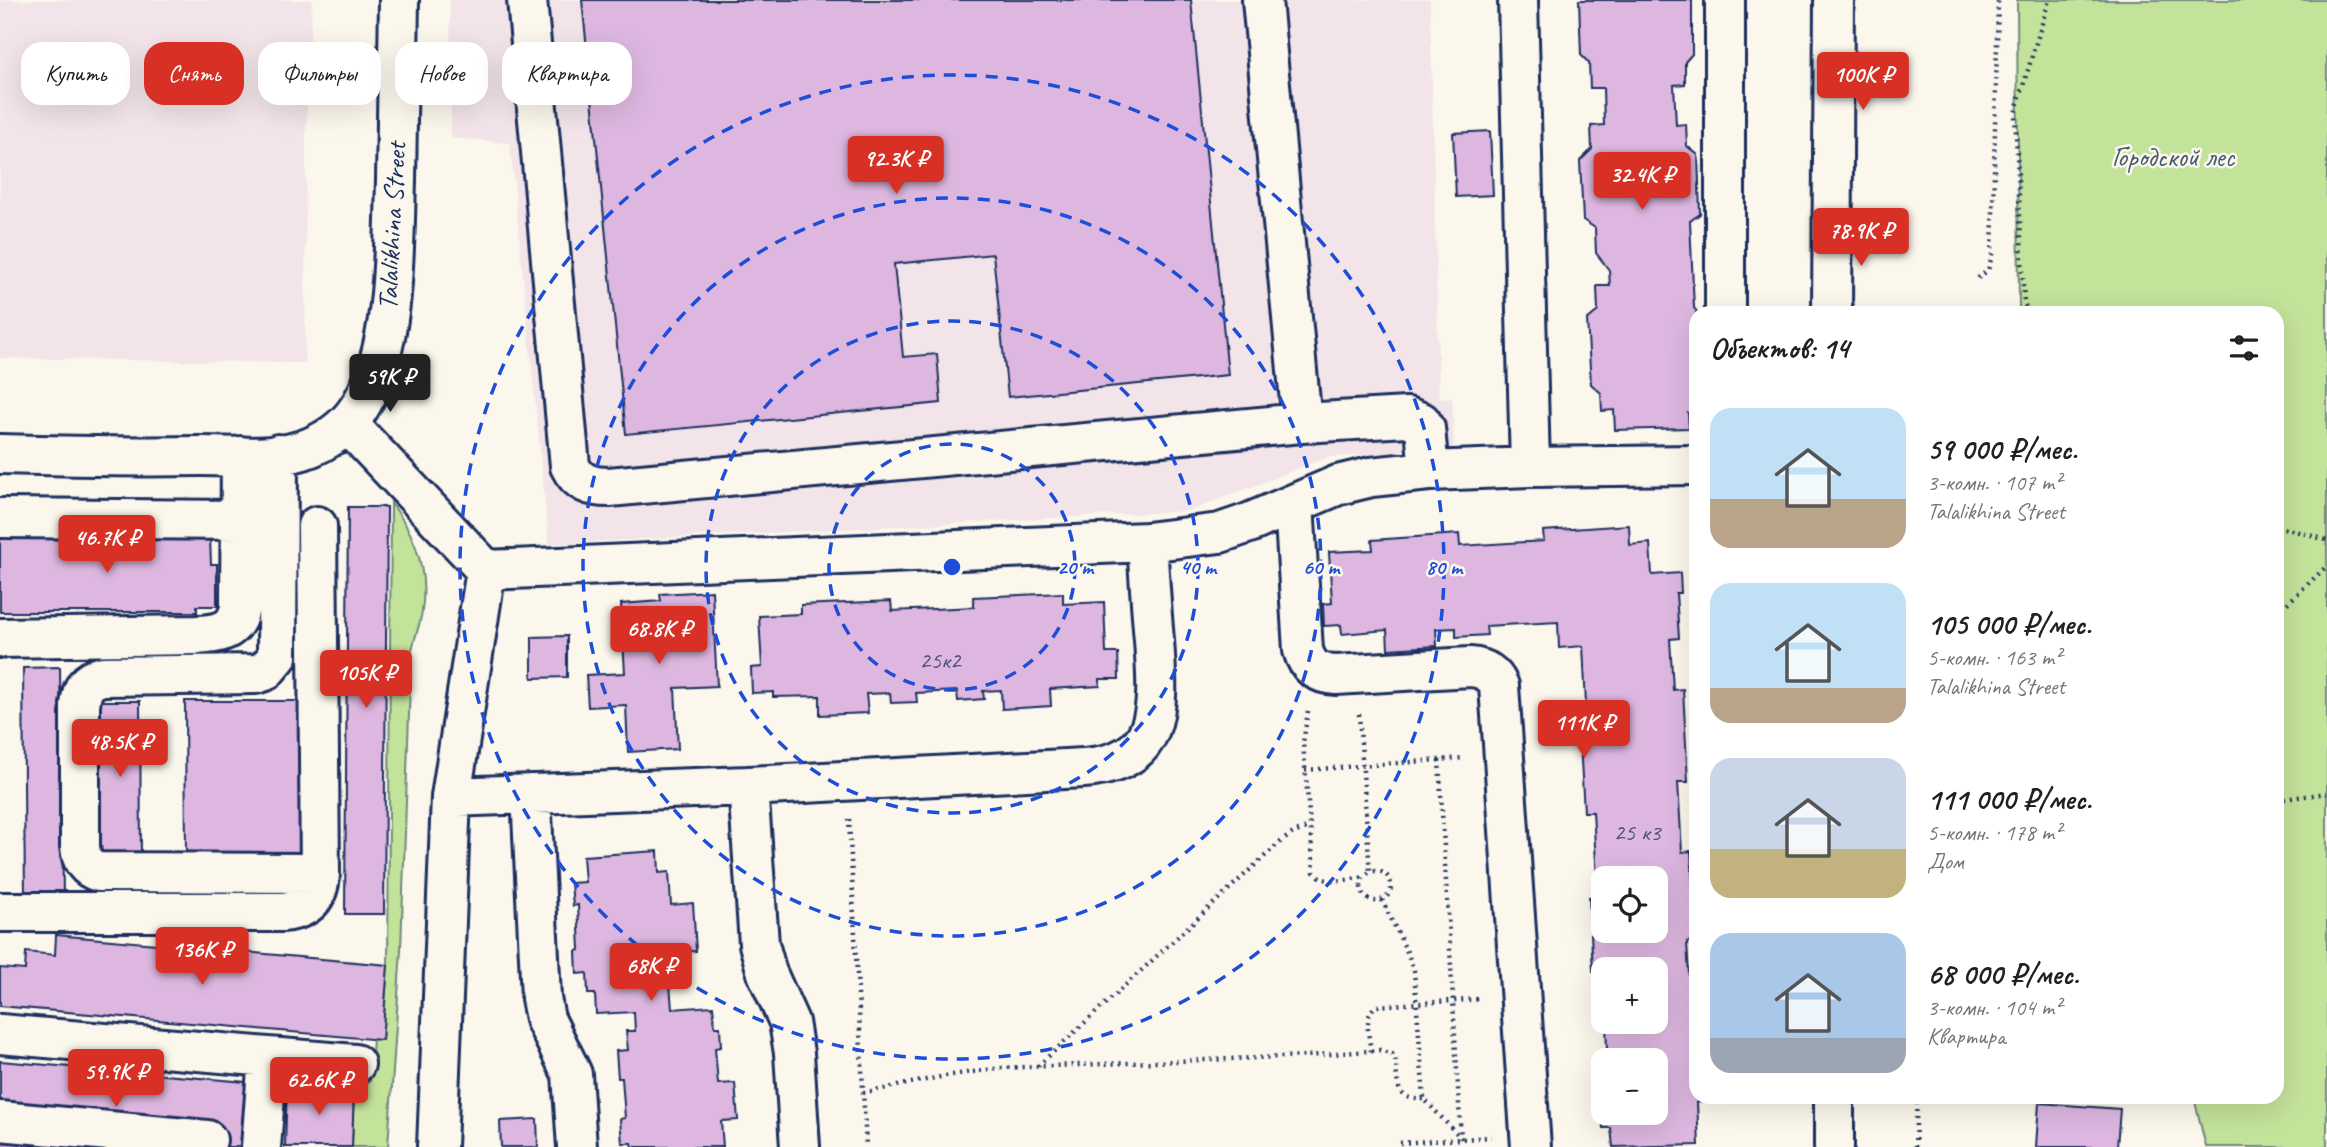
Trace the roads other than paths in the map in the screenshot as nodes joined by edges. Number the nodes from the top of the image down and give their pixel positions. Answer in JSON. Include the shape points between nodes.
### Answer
{"nodes":[{"id":1,"x":399,"y":0,"type":"edge"},
{"id":2,"x":527,"y":0,"type":"edge"},
{"id":3,"x":1262,"y":0,"type":"edge"},
{"id":4,"x":1518,"y":0,"type":"edge"},
{"id":5,"x":1725,"y":0,"type":"edge"},
{"id":6,"x":1834,"y":0,"type":"edge"},
{"id":7,"x":1725,"y":306,"type":"edge"},
{"id":8,"x":1832,"y":306,"type":"edge"},
{"id":9,"x":347,"y":423,"type":"junction"},
{"id":10,"x":1302,"y":423,"type":"junction"},
{"id":11,"x":0,"y":454,"type":"edge"},
{"id":12,"x":278,"y":454,"type":"junction"},
{"id":13,"x":241,"y":456,"type":"junction"},
{"id":14,"x":1689,"y":465,"type":"edge"},
{"id":15,"x":1530,"y":467,"type":"junction"},
{"id":16,"x":1429,"y":471,"type":"junction"},
{"id":17,"x":1294,"y":504,"type":"junction"},
{"id":18,"x":0,"y":518,"type":"edge"},
{"id":19,"x":241,"y":520,"type":"junction"},
{"id":20,"x":317,"y":526,"type":"dead end"},
{"id":21,"x":1147,"y":542,"type":"junction"},
{"id":22,"x":486,"y":570,"type":"junction"},
{"id":23,"x":0,"y":638,"type":"edge"},
{"id":24,"x":748,"y":786,"type":"junction"},
{"id":25,"x":531,"y":794,"type":"junction"},
{"id":26,"x":452,"y":797,"type":"junction"},
{"id":27,"x":320,"y":873,"type":"junction"},
{"id":28,"x":0,"y":912,"type":"edge"},
{"id":29,"x":0,"y":1034,"type":"edge"},
{"id":30,"x":268,"y":1057,"type":"junction"},
{"id":31,"x":355,"y":1064,"type":"dead end"},
{"id":32,"x":1834,"y":1104,"type":"edge"},
{"id":33,"x":0,"y":1121,"type":"edge"},
{"id":34,"x":207,"y":1140,"type":"dead end"},
{"id":35,"x":261,"y":1147,"type":"edge"},
{"id":36,"x":437,"y":1147,"type":"edge"},
{"id":37,"x":577,"y":1147,"type":"edge"},
{"id":38,"x":800,"y":1147,"type":"edge"},
{"id":39,"x":1531,"y":1147,"type":"edge"},
{"id":40,"x":1834,"y":1147,"type":"edge"}],
"edges":[{"from":1,"to":9,"type":"street","name":"Talalikhina Street","via":[[388,310],[371,385]]},
{"from":2,"to":10,"type":"street","via":[[568,454],[574,474],[588,485],[609,487]]},
{"from":3,"to":10,"type":"street"},
{"from":4,"to":15,"type":"street"},
{"from":5,"to":7,"type":"street"},
{"from":6,"to":8,"type":"street"},
{"from":9,"to":12,"type":"street","name":"Talalikhina Street","via":[[310,447]]},
{"from":9,"to":22,"type":"street"},
{"from":10,"to":16,"type":"street","via":[[1415,419],[1425,428]]},
{"from":11,"to":13,"type":"street","name":"Talalikhina Street"},
{"from":12,"to":13,"type":"street","name":"Talalikhina Street"},
{"from":12,"to":27,"type":"street","via":[[277,657],[256,674],[103,676],[87,683],[80,705],[79,846],[84,864],[99,872]]},
{"from":13,"to":19,"type":"street"},
{"from":14,"to":15,"type":"street"},
{"from":15,"to":16,"type":"street"},
{"from":16,"to":17,"type":"street","via":[[1354,480]]},
{"from":17,"to":21,"type":"street","via":[[1220,533]]},
{"from":17,"to":39,"type":"street","via":[[1303,650],[1311,667],[1339,674],[1470,667],[1488,672],[1499,686]]},
{"from":18,"to":19,"type":"street"},
{"from":19,"to":23,"type":"street","via":[[240,607],[228,630],[196,635]]},
{"from":20,"to":27,"type":"street"},
{"from":21,"to":22,"type":"street"},
{"from":21,"to":24,"type":"street","via":[[1157,707],[1147,736],[1128,757],[1100,767]]},
{"from":22,"to":26,"type":"street"},
{"from":24,"to":25,"type":"street"},
{"from":24,"to":38,"type":"street","via":[[758,944],[789,1022]]},
{"from":25,"to":26,"type":"street"},
{"from":25,"to":37,"type":"street","via":[[542,1008],[572,1074]]},
{"from":26,"to":36,"type":"street"},
{"from":27,"to":28,"type":"street","via":[[317,895],[294,911]]},
{"from":29,"to":30,"type":"street"},
{"from":30,"to":31,"type":"street"},
{"from":30,"to":35,"type":"street"},
{"from":32,"to":40,"type":"street"},
{"from":33,"to":34,"type":"street"}]}
